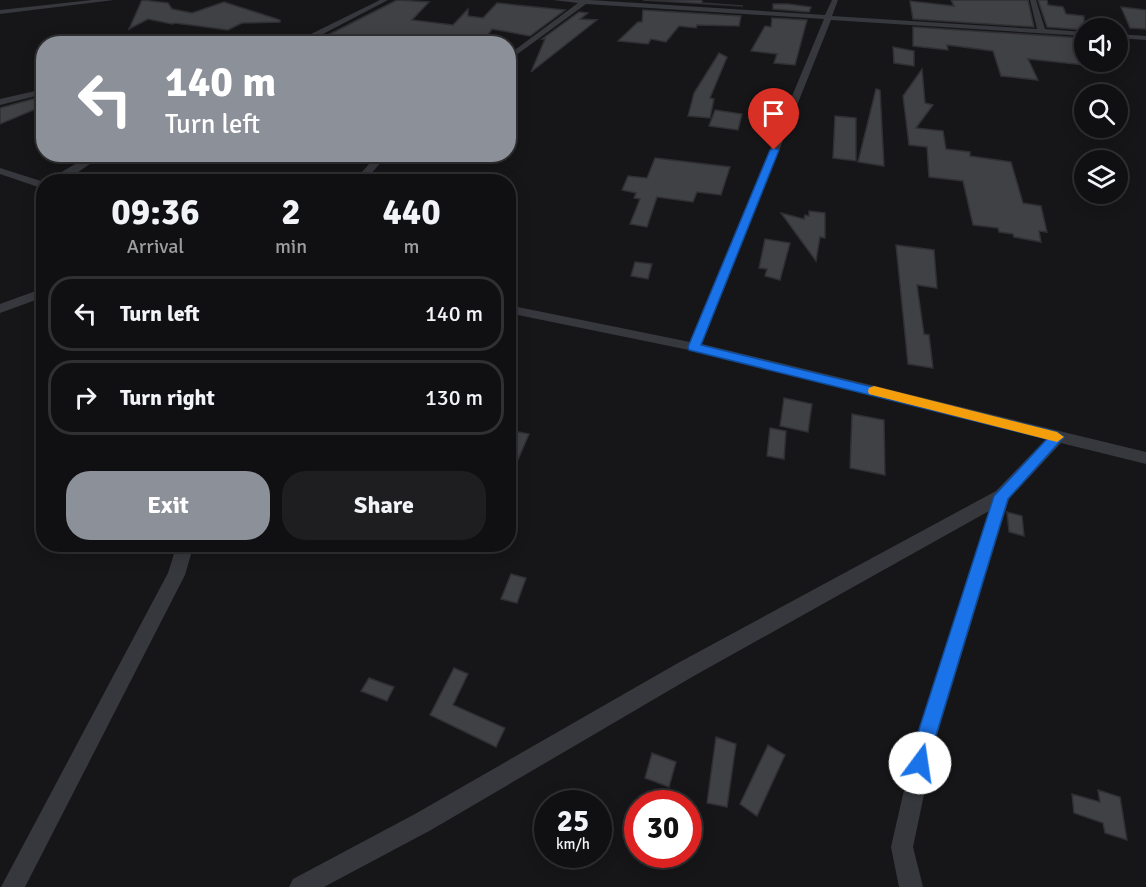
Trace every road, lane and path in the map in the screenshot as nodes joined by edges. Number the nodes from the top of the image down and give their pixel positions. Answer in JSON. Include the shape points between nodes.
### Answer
{"nodes":[{"id":1,"x":111,"y":0,"type":"edge"},
{"id":2,"x":385,"y":0,"type":"edge"},
{"id":3,"x":556,"y":0,"type":"edge"},
{"id":4,"x":835,"y":0,"type":"edge"},
{"id":5,"x":1033,"y":0,"type":"edge"},
{"id":6,"x":586,"y":1,"type":"edge"},
{"id":7,"x":0,"y":12,"type":"edge"},
{"id":8,"x":828,"y":20,"type":"junction"},
{"id":9,"x":1042,"y":32,"type":"junction"},
{"id":10,"x":1074,"y":34,"type":"edge"},
{"id":11,"x":312,"y":36,"type":"edge"},
{"id":12,"x":1128,"y":37,"type":"edge"},
{"id":13,"x":1146,"y":38,"type":"edge"},
{"id":14,"x":516,"y":53,"type":"edge"},
{"id":15,"x":36,"y":93,"type":"edge"},
{"id":16,"x":0,"y":102,"type":"edge"},
{"id":17,"x":86,"y":162,"type":"edge"},
{"id":18,"x":377,"y":162,"type":"edge"},
{"id":19,"x":0,"y":171,"type":"edge"},
{"id":20,"x":66,"y":174,"type":"edge"},
{"id":21,"x":365,"y":174,"type":"edge"},
{"id":22,"x":36,"y":183,"type":"edge"},
{"id":23,"x":36,"y":295,"type":"edge"},
{"id":24,"x":0,"y":309,"type":"edge"},
{"id":25,"x":516,"y":311,"type":"edge"},
{"id":26,"x":694,"y":347,"type":"junction"},
{"id":27,"x":1057,"y":437,"type":"junction"},
{"id":28,"x":1146,"y":458,"type":"edge"},
{"id":29,"x":1002,"y":496,"type":"junction"},
{"id":30,"x":183,"y":552,"type":"edge"},
{"id":31,"x":12,"y":887,"type":"edge"},
{"id":32,"x":301,"y":887,"type":"edge"},
{"id":33,"x":911,"y":887,"type":"edge"}],
"edges":[{"from":1,"to":7,"type":"street"},
{"from":2,"to":11,"type":"street"},
{"from":3,"to":6,"type":"street"},
{"from":4,"to":8,"type":"street"},
{"from":5,"to":9,"type":"street"},
{"from":6,"to":8,"type":"street"},
{"from":6,"to":14,"type":"street"},
{"from":8,"to":9,"type":"street"},
{"from":8,"to":26,"type":"street"},
{"from":9,"to":10,"type":"street"},
{"from":12,"to":13,"type":"street"},
{"from":15,"to":16,"type":"street"},
{"from":17,"to":20,"type":"street"},
{"from":18,"to":21,"type":"street"},
{"from":19,"to":22,"type":"street"},
{"from":23,"to":24,"type":"street"},
{"from":25,"to":26,"type":"street"},
{"from":26,"to":27,"type":"street"},
{"from":27,"to":28,"type":"street"},
{"from":27,"to":29,"type":"street"},
{"from":29,"to":32,"type":"street"},
{"from":29,"to":33,"type":"street","via":[[925,742],[902,847]]},
{"from":30,"to":31,"type":"street","via":[[176,575]]}]}
